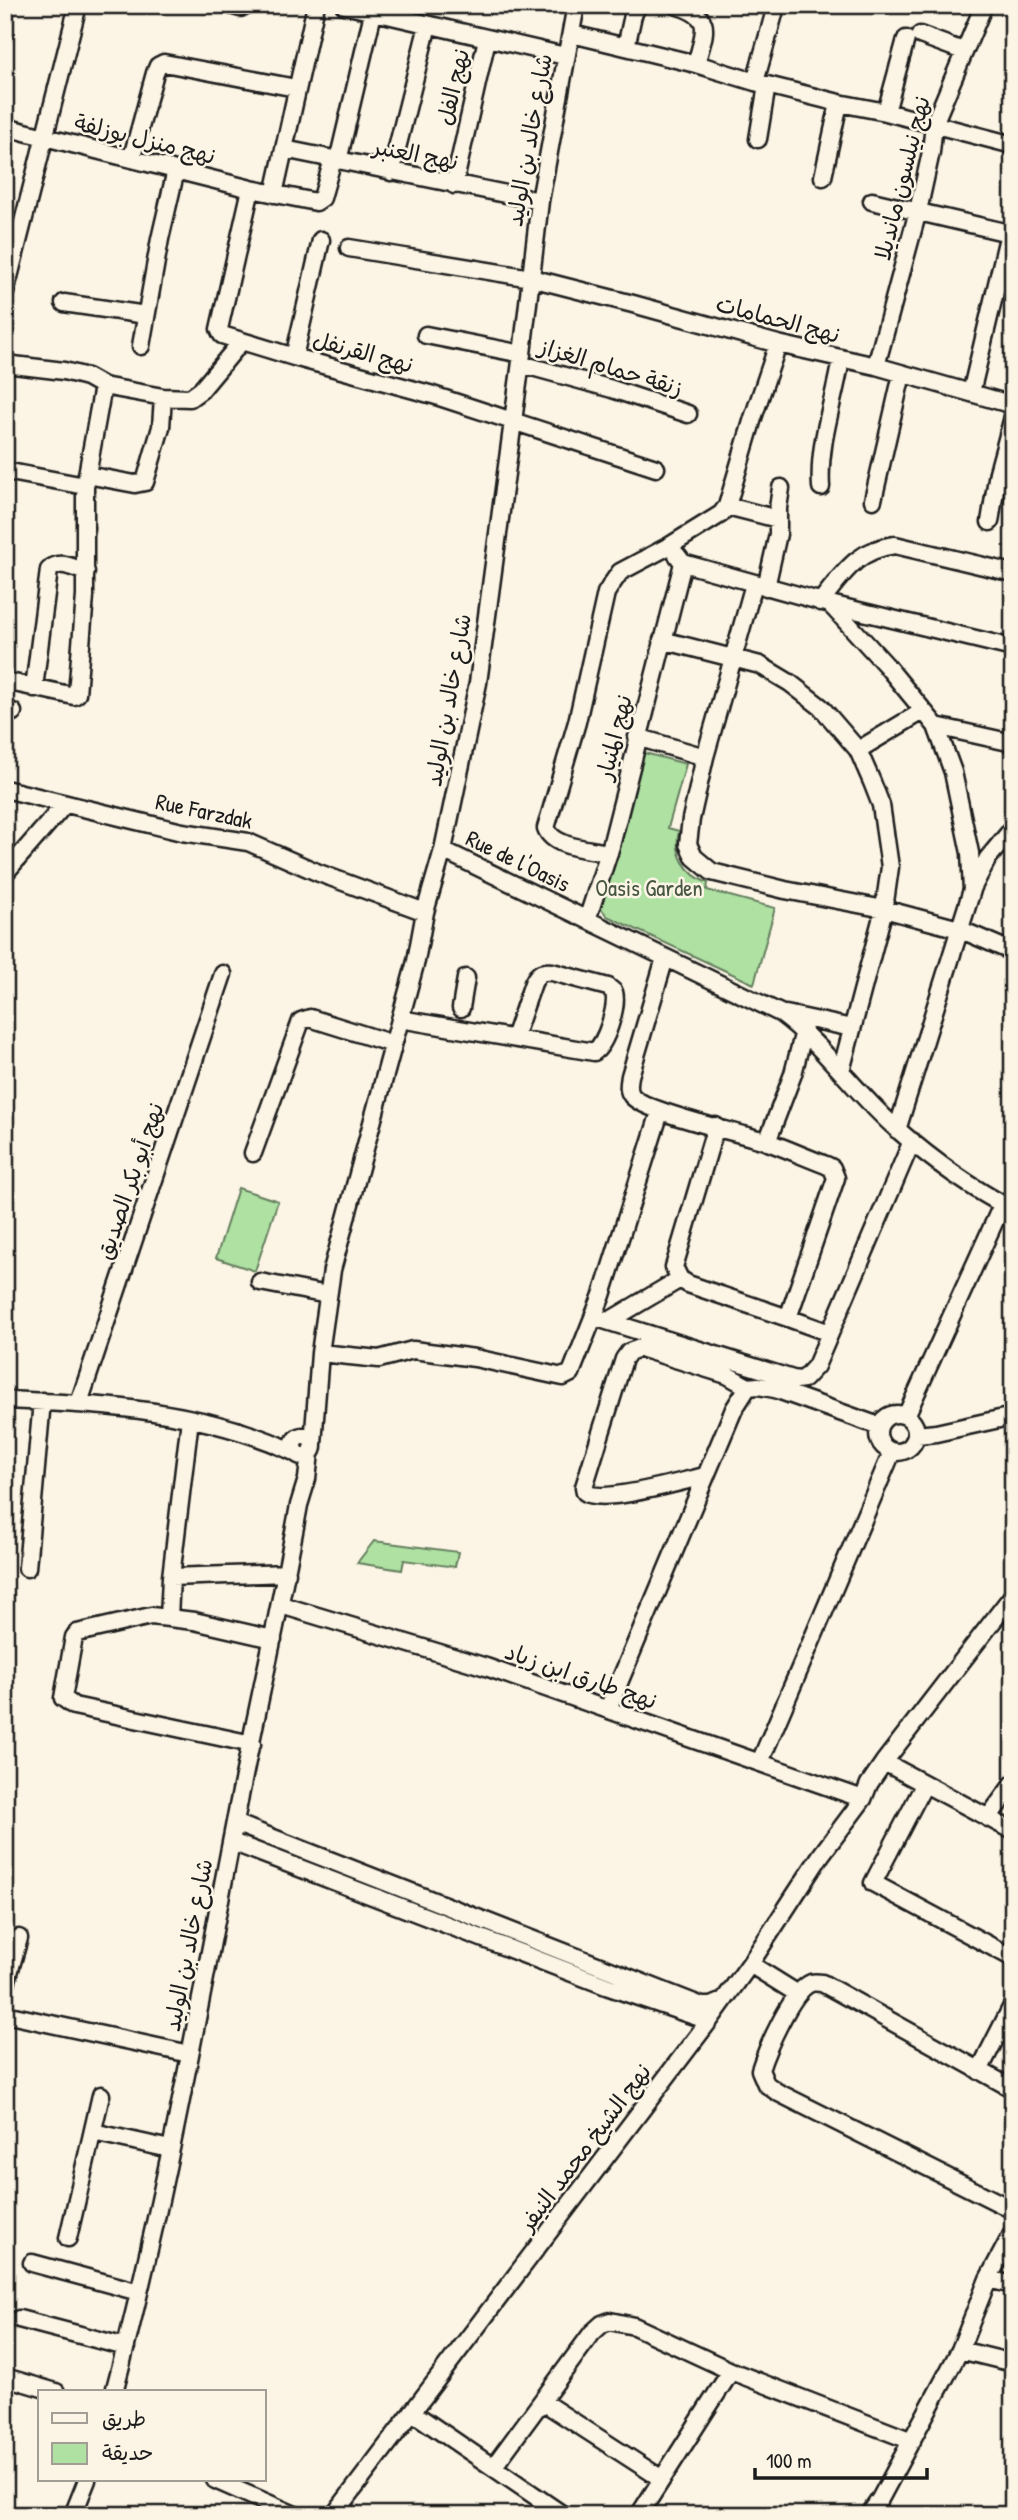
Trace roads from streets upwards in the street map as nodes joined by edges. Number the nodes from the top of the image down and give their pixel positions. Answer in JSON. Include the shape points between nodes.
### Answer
{"nodes":[{"id":1,"x":78,"y":5,"type":"edge"},
{"id":2,"x":230,"y":5,"type":"edge"},
{"id":3,"x":250,"y":5,"type":"edge"},
{"id":4,"x":316,"y":5,"type":"edge"},
{"id":5,"x":344,"y":5,"type":"edge"},
{"id":6,"x":576,"y":5,"type":"edge"},
{"id":7,"x":638,"y":5,"type":"edge"},
{"id":8,"x":675,"y":5,"type":"edge"},
{"id":9,"x":984,"y":5,"type":"edge"},
{"id":10,"x":373,"y":13,"type":"junction"},
{"id":11,"x":774,"y":14,"type":"dead end"},
{"id":12,"x":428,"y":25,"type":"junction"},
{"id":13,"x":572,"y":34,"type":"junction"},
{"id":14,"x":487,"y":40,"type":"junction"},
{"id":15,"x":626,"y":47,"type":"junction"},
{"id":16,"x":963,"y":51,"type":"junction"},
{"id":17,"x":565,"y":56,"type":"junction"},
{"id":18,"x":696,"y":64,"type":"junction"},
{"id":19,"x":761,"y":84,"type":"junction"},
{"id":20,"x":296,"y":88,"type":"junction"},
{"id":21,"x":839,"y":103,"type":"junction"},
{"id":22,"x":886,"y":112,"type":"junction"},
{"id":23,"x":934,"y":124,"type":"junction"},
{"id":24,"x":5,"y":127,"type":"edge"},
{"id":25,"x":44,"y":137,"type":"junction"},
{"id":26,"x":758,"y":139,"type":"dead end"},
{"id":27,"x":1013,"y":145,"type":"edge"},
{"id":28,"x":284,"y":149,"type":"junction"},
{"id":29,"x":132,"y":157,"type":"junction"},
{"id":30,"x":335,"y":160,"type":"junction"},
{"id":31,"x":176,"y":170,"type":"junction"},
{"id":32,"x":391,"y":172,"type":"junction"},
{"id":33,"x":823,"y":177,"type":"dead end"},
{"id":34,"x":454,"y":185,"type":"junction"},
{"id":35,"x":251,"y":189,"type":"junction"},
{"id":36,"x":274,"y":194,"type":"junction"},
{"id":37,"x":540,"y":201,"type":"junction"},
{"id":38,"x":872,"y":201,"type":"dead end"},
{"id":39,"x":918,"y":211,"type":"junction"},
{"id":40,"x":1011,"y":233,"type":"edge"},
{"id":41,"x":321,"y":240,"type":"dead end"},
{"id":42,"x":349,"y":248,"type":"dead end"},
{"id":43,"x":531,"y":278,"type":"junction"},
{"id":44,"x":1006,"y":286,"type":"edge"},
{"id":45,"x":5,"y":293,"type":"edge"},
{"id":46,"x":64,"y":303,"type":"dead end"},
{"id":47,"x":146,"y":314,"type":"junction"},
{"id":48,"x":426,"y":335,"type":"dead end"},
{"id":49,"x":241,"y":342,"type":"junction"},
{"id":50,"x":778,"y":345,"type":"junction"},
{"id":51,"x":141,"y":346,"type":"dead end"},
{"id":52,"x":294,"y":357,"type":"junction"},
{"id":53,"x":521,"y":359,"type":"junction"},
{"id":54,"x":842,"y":359,"type":"junction"},
{"id":55,"x":5,"y":364,"type":"edge"},
{"id":56,"x":876,"y":366,"type":"junction"},
{"id":57,"x":902,"y":373,"type":"junction"},
{"id":58,"x":103,"y":386,"type":"junction"},
{"id":59,"x":971,"y":393,"type":"junction"},
{"id":60,"x":163,"y":397,"type":"junction"},
{"id":61,"x":1013,"y":405,"type":"edge"},
{"id":62,"x":688,"y":414,"type":"dead end"},
{"id":63,"x":1013,"y":417,"type":"edge"},
{"id":64,"x":512,"y":420,"type":"junction"},
{"id":65,"x":656,"y":468,"type":"dead end"},
{"id":66,"x":5,"y":471,"type":"edge"},
{"id":67,"x":1006,"y":474,"type":"edge"},
{"id":68,"x":86,"y":480,"type":"junction"},
{"id":69,"x":821,"y":486,"type":"dead end"},
{"id":70,"x":781,"y":488,"type":"dead end"},
{"id":71,"x":873,"y":500,"type":"dead end"},
{"id":72,"x":727,"y":506,"type":"junction"},
{"id":73,"x":778,"y":519,"type":"junction"},
{"id":74,"x":990,"y":522,"type":"dead end"},
{"id":75,"x":671,"y":545,"type":"junction"},
{"id":76,"x":683,"y":564,"type":"junction"},
{"id":77,"x":86,"y":572,"type":"junction"},
{"id":78,"x":1013,"y":573,"type":"edge"},
{"id":79,"x":760,"y":585,"type":"junction"},
{"id":80,"x":825,"y":603,"type":"junction"},
{"id":81,"x":662,"y":640,"type":"junction"},
{"id":82,"x":1013,"y":648,"type":"edge"},
{"id":83,"x":733,"y":657,"type":"junction"},
{"id":84,"x":5,"y":681,"type":"edge"},
{"id":85,"x":34,"y":688,"type":"junction"},
{"id":86,"x":923,"y":711,"type":"junction"},
{"id":87,"x":936,"y":726,"type":"junction"},
{"id":88,"x":637,"y":737,"type":"junction"},
{"id":89,"x":1013,"y":743,"type":"edge"},
{"id":90,"x":858,"y":750,"type":"junction"},
{"id":91,"x":705,"y":757,"type":"junction"},
{"id":92,"x":5,"y":789,"type":"edge"},
{"id":93,"x":65,"y":803,"type":"junction"},
{"id":94,"x":1013,"y":828,"type":"edge"},
{"id":95,"x":443,"y":850,"type":"junction"},
{"id":96,"x":609,"y":853,"type":"junction"},
{"id":97,"x":5,"y":873,"type":"edge"},
{"id":98,"x":972,"y":890,"type":"junction"},
{"id":99,"x":884,"y":909,"type":"junction"},
{"id":100,"x":425,"y":912,"type":"junction"},
{"id":101,"x":587,"y":920,"type":"junction"},
{"id":102,"x":959,"y":929,"type":"junction"},
{"id":103,"x":1013,"y":952,"type":"edge"},
{"id":104,"x":665,"y":958,"type":"junction"},
{"id":105,"x":223,"y":974,"type":"dead end"},
{"id":106,"x":466,"y":978,"type":"dead end"},
{"id":107,"x":461,"y":1008,"type":"dead end"},
{"id":108,"x":780,"y":1013,"type":"junction"},
{"id":109,"x":400,"y":1019,"type":"junction"},
{"id":110,"x":852,"y":1028,"type":"junction"},
{"id":111,"x":804,"y":1031,"type":"junction"},
{"id":112,"x":514,"y":1038,"type":"junction"},
{"id":113,"x":394,"y":1044,"type":"junction"},
{"id":114,"x":841,"y":1071,"type":"junction"},
{"id":115,"x":660,"y":1112,"type":"junction"},
{"id":116,"x":716,"y":1126,"type":"junction"},
{"id":117,"x":897,"y":1130,"type":"junction"},
{"id":118,"x":912,"y":1141,"type":"junction"},
{"id":119,"x":767,"y":1142,"type":"junction"},
{"id":120,"x":253,"y":1153,"type":"dead end"},
{"id":121,"x":1008,"y":1208,"type":"edge"},
{"id":122,"x":680,"y":1279,"type":"junction"},
{"id":123,"x":260,"y":1283,"type":"dead end"},
{"id":124,"x":328,"y":1295,"type":"junction"},
{"id":125,"x":788,"y":1318,"type":"junction"},
{"id":126,"x":602,"y":1319,"type":"junction"},
{"id":127,"x":830,"y":1333,"type":"junction"},
{"id":128,"x":320,"y":1353,"type":"junction"},
{"id":129,"x":748,"y":1387,"type":"junction"},
{"id":130,"x":5,"y":1399,"type":"edge"},
{"id":131,"x":42,"y":1401,"type":"junction"},
{"id":132,"x":79,"y":1403,"type":"junction"},
{"id":133,"x":906,"y":1416,"type":"junction"},
{"id":134,"x":1013,"y":1416,"type":"edge"},
{"id":135,"x":190,"y":1419,"type":"junction"},
{"id":136,"x":879,"y":1426,"type":"junction"},
{"id":137,"x":917,"y":1435,"type":"junction"},
{"id":138,"x":302,"y":1446,"type":"junction"},
{"id":139,"x":892,"y":1452,"type":"junction"},
{"id":140,"x":705,"y":1476,"type":"junction"},
{"id":141,"x":27,"y":1568,"type":"dead end"},
{"id":142,"x":287,"y":1573,"type":"junction"},
{"id":143,"x":171,"y":1577,"type":"junction"},
{"id":144,"x":1013,"y":1595,"type":"edge"},
{"id":145,"x":281,"y":1605,"type":"junction"},
{"id":146,"x":169,"y":1618,"type":"junction"},
{"id":147,"x":273,"y":1639,"type":"junction"},
{"id":148,"x":608,"y":1709,"type":"junction"},
{"id":149,"x":252,"y":1744,"type":"junction"},
{"id":150,"x":760,"y":1762,"type":"junction"},
{"id":151,"x":884,"y":1762,"type":"junction"},
{"id":152,"x":1013,"y":1784,"type":"edge"},
{"id":153,"x":924,"y":1785,"type":"junction"},
{"id":154,"x":863,"y":1799,"type":"junction"},
{"id":155,"x":988,"y":1818,"type":"junction"},
{"id":156,"x":235,"y":1823,"type":"junction"},
{"id":157,"x":1013,"y":1831,"type":"edge"},
{"id":158,"x":232,"y":1842,"type":"junction"},
{"id":159,"x":19,"y":1938,"type":"dead end"},
{"id":160,"x":1013,"y":1958,"type":"edge"},
{"id":161,"x":750,"y":1964,"type":"junction"},
{"id":162,"x":5,"y":1987,"type":"edge"},
{"id":163,"x":798,"y":1994,"type":"junction"},
{"id":164,"x":723,"y":2001,"type":"junction"},
{"id":165,"x":1013,"y":2004,"type":"edge"},
{"id":166,"x":5,"y":2014,"type":"edge"},
{"id":167,"x":709,"y":2021,"type":"junction"},
{"id":168,"x":190,"y":2054,"type":"junction"},
{"id":169,"x":979,"y":2071,"type":"junction"},
{"id":170,"x":1013,"y":2089,"type":"edge"},
{"id":171,"x":101,"y":2095,"type":"dead end"},
{"id":172,"x":93,"y":2132,"type":"junction"},
{"id":173,"x":170,"y":2149,"type":"junction"},
{"id":174,"x":1013,"y":2210,"type":"edge"},
{"id":175,"x":1013,"y":2232,"type":"edge"},
{"id":176,"x":68,"y":2238,"type":"dead end"},
{"id":177,"x":32,"y":2263,"type":"dead end"},
{"id":178,"x":988,"y":2279,"type":"junction"},
{"id":179,"x":1013,"y":2286,"type":"edge"},
{"id":180,"x":139,"y":2292,"type":"junction"},
{"id":181,"x":19,"y":2319,"type":"dead end"},
{"id":182,"x":126,"y":2347,"type":"junction"},
{"id":183,"x":960,"y":2350,"type":"junction"},
{"id":184,"x":1013,"y":2363,"type":"edge"},
{"id":185,"x":731,"y":2371,"type":"junction"},
{"id":186,"x":5,"y":2377,"type":"edge"},
{"id":187,"x":49,"y":2390,"type":"edge"},
{"id":188,"x":115,"y":2390,"type":"edge"},
{"id":189,"x":542,"y":2402,"type":"junction"},
{"id":190,"x":412,"y":2412,"type":"junction"},
{"id":191,"x":912,"y":2441,"type":"junction"},
{"id":192,"x":494,"y":2466,"type":"junction"},
{"id":193,"x":662,"y":2479,"type":"junction"},
{"id":194,"x":86,"y":2482,"type":"edge"},
{"id":195,"x":220,"y":2482,"type":"edge"},
{"id":196,"x":73,"y":2515,"type":"edge"},
{"id":197,"x":295,"y":2515,"type":"edge"},
{"id":198,"x":334,"y":2515,"type":"edge"},
{"id":199,"x":563,"y":2515,"type":"edge"},
{"id":200,"x":639,"y":2515,"type":"edge"},
{"id":201,"x":869,"y":2515,"type":"edge"}],
"edges":[{"from":1,"to":25,"type":"street"},
{"from":2,"to":3,"type":"street"},
{"from":4,"to":20,"type":"street"},
{"from":5,"to":10,"type":"street"},
{"from":6,"to":13,"type":"street","name":"شارع خالد بن الوليد"},
{"from":7,"to":15,"type":"street"},
{"from":8,"to":18,"type":"street","via":[[705,22]]},
{"from":9,"to":16,"type":"street","name":"نهج نيلسون مانديلا"},
{"from":10,"to":12,"type":"street"},
{"from":10,"to":30,"type":"street"},
{"from":11,"to":19,"type":"street"},
{"from":12,"to":14,"type":"street"},
{"from":12,"to":32,"type":"street"},
{"from":13,"to":15,"type":"street"},
{"from":13,"to":17,"type":"street","name":"شارع خالد بن الوليد"},
{"from":14,"to":17,"type":"street"},
{"from":14,"to":34,"type":"street","name":"نهج الفل"},
{"from":15,"to":18,"type":"street"},
{"from":16,"to":22,"type":"street","via":[[913,37]]},
{"from":16,"to":23,"type":"street","name":"نهج نيلسون مانديلا"},
{"from":17,"to":37,"type":"street","name":"شارع خالد بن الوليد"},
{"from":18,"to":19,"type":"street"},
{"from":19,"to":21,"type":"street"},
{"from":19,"to":26,"type":"street"},
{"from":20,"to":28,"type":"street"},
{"from":20,"to":29,"type":"street","via":[[164,63],[155,73]]},
{"from":21,"to":22,"type":"street"},
{"from":21,"to":33,"type":"street"},
{"from":22,"to":23,"type":"street"},
{"from":23,"to":27,"type":"street"},
{"from":23,"to":39,"type":"street","name":"نهج نيلسون مانديلا"},
{"from":24,"to":25,"type":"street","name":"نهج منزل بوزلفة"},
{"from":25,"to":29,"type":"street","name":"نهج منزل بوزلفة"},
{"from":25,"to":45,"type":"street"},
{"from":28,"to":30,"type":"street","name":"نهج العنبر"},
{"from":28,"to":36,"type":"street"},
{"from":29,"to":31,"type":"street","name":"نهج منزل بوزلفة"},
{"from":30,"to":32,"type":"street","name":"نهج العنبر"},
{"from":30,"to":36,"type":"street","name":"نهج منزل بوزلفة","via":[[319,201]]},
{"from":31,"to":35,"type":"street","name":"نهج منزل بوزلفة"},
{"from":31,"to":47,"type":"street"},
{"from":32,"to":34,"type":"street","name":"نهج العنبر"},
{"from":34,"to":37,"type":"street","name":"نهج العنبر"},
{"from":35,"to":36,"type":"street","name":"نهج منزل بوزلفة"},
{"from":35,"to":49,"type":"street","via":[[219,329],[225,337]]},
{"from":37,"to":43,"type":"street","name":"شارع خالد بن الوليد"},
{"from":38,"to":39,"type":"street"},
{"from":39,"to":40,"type":"street"},
{"from":39,"to":56,"type":"street","name":"نهج نيلسون مانديلا"},
{"from":40,"to":44,"type":"street"},
{"from":41,"to":52,"type":"street"},
{"from":42,"to":43,"type":"street","name":"نهج الحمامات"},
{"from":43,"to":50,"type":"street","name":"نهج الحمامات"},
{"from":43,"to":53,"type":"street","name":"شارع خالد بن الوليد"},
{"from":44,"to":59,"type":"street"},
{"from":46,"to":47,"type":"street"},
{"from":47,"to":51,"type":"street"},
{"from":48,"to":53,"type":"street","name":"زنقة حمام الغزاز"},
{"from":49,"to":52,"type":"street","name":"نهج القرنفل"},
{"from":49,"to":60,"type":"street","via":[[196,395]]},
{"from":50,"to":54,"type":"street","name":"نهج الحمامات"},
{"from":50,"to":72,"type":"street"},
{"from":52,"to":64,"type":"street","name":"نهج القرنفل"},
{"from":53,"to":62,"type":"street","name":"زنقة حمام الغزاز"},
{"from":53,"to":64,"type":"street","name":"شارع خالد بن الوليد"},
{"from":54,"to":56,"type":"street","name":"نهج الحمامات"},
{"from":54,"to":69,"type":"street","via":[[822,442]]},
{"from":55,"to":58,"type":"street","via":[[64,371]]},
{"from":56,"to":57,"type":"street","name":"نهج الحمامات"},
{"from":57,"to":59,"type":"street","name":"نهج الحمامات"},
{"from":57,"to":71,"type":"street"},
{"from":58,"to":60,"type":"street"},
{"from":58,"to":68,"type":"street"},
{"from":59,"to":61,"type":"street","name":"نهج الحمامات"},
{"from":60,"to":68,"type":"street","via":[[161,427],[145,482]]},
{"from":63,"to":67,"type":"street"},
{"from":64,"to":65,"type":"street","name":"نهج القرنفل"},
{"from":64,"to":95,"type":"street","name":"شارع خالد بن الوليد","via":[[478,683]]},
{"from":66,"to":68,"type":"street"},
{"from":67,"to":74,"type":"street"},
{"from":68,"to":77,"type":"street"},
{"from":70,"to":73,"type":"street"},
{"from":72,"to":73,"type":"street"},
{"from":72,"to":75,"type":"street"},
{"from":73,"to":79,"type":"street","via":[[778,534]]},
{"from":75,"to":76,"type":"street"},
{"from":75,"to":96,"type":"street","via":[[620,572],[606,593],[577,722],[546,828],[557,841]]},
{"from":76,"to":79,"type":"street"},
{"from":76,"to":81,"type":"street","name":"نهج المنيار"},
{"from":77,"to":85,"type":"street","via":[[61,564],[49,570]]},
{"from":77,"to":85,"type":"street","via":[[77,694]]},
{"from":78,"to":80,"type":"street","via":[[895,545],[878,547],[863,553]]},
{"from":79,"to":80,"type":"street"},
{"from":79,"to":83,"type":"street"},
{"from":80,"to":82,"type":"street"},
{"from":80,"to":86,"type":"street","via":[[886,664]]},
{"from":81,"to":83,"type":"street"},
{"from":81,"to":88,"type":"street","name":"نهج المنيار"},
{"from":83,"to":90,"type":"street","via":[[760,665],[790,683],[821,707]]},
{"from":83,"to":91,"type":"street"},
{"from":84,"to":85,"type":"street"},
{"from":86,"to":87,"type":"street"},
{"from":86,"to":90,"type":"street"},
{"from":87,"to":89,"type":"street"},
{"from":87,"to":98,"type":"street","via":[[953,772],[970,853]]},
{"from":88,"to":91,"type":"street"},
{"from":88,"to":96,"type":"street","name":"نهج المنيار"},
{"from":90,"to":99,"type":"street","via":[[883,816],[890,867]]},
{"from":91,"to":99,"type":"street","via":[[688,844],[702,865],[750,882]]},
{"from":92,"to":93,"type":"street","name":"Rue Farzdak"},
{"from":93,"to":97,"type":"street"},
{"from":93,"to":100,"type":"street","name":"Rue Farzdak","via":[[182,832],[248,842]]},
{"from":94,"to":98,"type":"street","via":[[988,858]]},
{"from":95,"to":100,"type":"street","name":"شارع خالد بن الوليد"},
{"from":95,"to":101,"type":"street","name":"Rue de l'Oasis"},
{"from":96,"to":101,"type":"street","name":"نهج المنيار"},
{"from":98,"to":102,"type":"street"},
{"from":99,"to":102,"type":"street"},
{"from":99,"to":110,"type":"street"},
{"from":100,"to":109,"type":"street","name":"شارع خالد بن الوليد"},
{"from":101,"to":104,"type":"street","name":"Rue de l'Oasis"},
{"from":102,"to":103,"type":"street"},
{"from":102,"to":117,"type":"street"},
{"from":104,"to":108,"type":"street","name":"Rue de l'Oasis"},
{"from":104,"to":115,"type":"street","via":[[628,1088],[640,1103]]},
{"from":105,"to":132,"type":"street","name":"نهج أبو بكر الصديق"},
{"from":106,"to":107,"type":"street"},
{"from":108,"to":110,"type":"street"},
{"from":108,"to":111,"type":"street"},
{"from":109,"to":112,"type":"street"},
{"from":109,"to":113,"type":"street","name":"شارع خالد بن الوليد"},
{"from":110,"to":114,"type":"street"},
{"from":111,"to":114,"type":"street"},
{"from":111,"to":119,"type":"street"},
{"from":112,"to":112,"type":"street","via":[[594,1052],[603,1044],[614,992],[542,971],[533,983]]},
{"from":113,"to":120,"type":"street","via":[[310,1018],[300,1021]]},
{"from":113,"to":124,"type":"street","name":"شارع خالد بن الوليد","via":[[345,1214]]},
{"from":114,"to":117,"type":"street"},
{"from":115,"to":116,"type":"street"},
{"from":115,"to":126,"type":"street"},
{"from":116,"to":119,"type":"street"},
{"from":116,"to":122,"type":"street","via":[[674,1267]]},
{"from":117,"to":118,"type":"street"},
{"from":118,"to":121,"type":"street"},
{"from":118,"to":127,"type":"street"},
{"from":119,"to":125,"type":"street","via":[[832,1168],[836,1178]]},
{"from":121,"to":133,"type":"street"},
{"from":122,"to":125,"type":"street"},
{"from":122,"to":126,"type":"street"},
{"from":123,"to":124,"type":"street"},
{"from":124,"to":128,"type":"street","name":"شارع خالد بن الوليد"},
{"from":125,"to":127,"type":"street"},
{"from":126,"to":127,"type":"street","via":[[796,1380],[810,1373]]},
{"from":126,"to":128,"type":"street","via":[[571,1373],[563,1377],[413,1350],[379,1359]]},
{"from":128,"to":138,"type":"street","name":"شارع خالد بن الوليد","via":[[316,1393]]},
{"from":129,"to":136,"type":"street","via":[[775,1389]]},
{"from":129,"to":140,"type":"street"},
{"from":129,"to":140,"type":"street","via":[[727,1375],[640,1348],[624,1359],[585,1492],[608,1497]]},
{"from":130,"to":131,"type":"street"},
{"from":131,"to":132,"type":"street"},
{"from":131,"to":141,"type":"street"},
{"from":132,"to":135,"type":"street"},
{"from":133,"to":136,"type":"street","via":[[894,1414]]},
{"from":133,"to":137,"type":"street"},
{"from":134,"to":137,"type":"street"},
{"from":135,"to":138,"type":"street"},
{"from":135,"to":143,"type":"street"},
{"from":136,"to":139,"type":"street","via":[[879,1439]]},
{"from":137,"to":139,"type":"street","via":[[909,1449]]},
{"from":138,"to":142,"type":"street","name":"شارع خالد بن الوليد","via":[[307,1479]]},
{"from":139,"to":150,"type":"street"},
{"from":140,"to":148,"type":"street"},
{"from":142,"to":143,"type":"street"},
{"from":142,"to":145,"type":"street","name":"شارع خالد بن الوليد"},
{"from":143,"to":146,"type":"street"},
{"from":144,"to":151,"type":"street","name":"نهج الشيخ محمد النيفر"},
{"from":145,"to":147,"type":"street","name":"شارع خالد بن الوليد"},
{"from":145,"to":148,"type":"street","name":"نهج طارق ابن زياد"},
{"from":146,"to":147,"type":"street"},
{"from":146,"to":149,"type":"street","via":[[151,1616],[77,1633],[63,1698],[74,1706]]},
{"from":147,"to":149,"type":"street","name":"شارع خالد بن الوليد"},
{"from":148,"to":150,"type":"street","name":"نهج طارق ابن زياد"},
{"from":149,"to":156,"type":"street","name":"شارع خالد بن الوليد"},
{"from":150,"to":154,"type":"street","name":"نهج طارق ابن زياد"},
{"from":151,"to":153,"type":"street"},
{"from":151,"to":154,"type":"street","name":"نهج الشيخ محمد النيفر"},
{"from":152,"to":155,"type":"street"},
{"from":153,"to":155,"type":"street"},
{"from":153,"to":160,"type":"street","via":[[873,1883]]},
{"from":154,"to":161,"type":"street","name":"نهج الشيخ محمد النيفر"},
{"from":155,"to":157,"type":"street"},
{"from":156,"to":158,"type":"street","name":"شارع خالد بن الوليد"},
{"from":156,"to":164,"type":"street","via":[[702,2007]]},
{"from":158,"to":167,"type":"street"},
{"from":158,"to":168,"type":"street","name":"شارع خالد بن الوليد"},
{"from":159,"to":162,"type":"street"},
{"from":161,"to":163,"type":"street"},
{"from":161,"to":164,"type":"street","name":"نهج الشيخ محمد النيفر"},
{"from":163,"to":169,"type":"street","via":[[811,1983],[822,1983]]},
{"from":163,"to":174,"type":"street","via":[[762,2063],[766,2084]]},
{"from":164,"to":167,"type":"street","name":"نهج الشيخ محمد النيفر"},
{"from":165,"to":169,"type":"street"},
{"from":166,"to":168,"type":"street"},
{"from":167,"to":190,"type":"street","name":"نهج الشيخ محمد النيفر"},
{"from":168,"to":173,"type":"street","name":"شارع خالد بن الوليد"},
{"from":169,"to":170,"type":"street"},
{"from":171,"to":172,"type":"street"},
{"from":172,"to":173,"type":"street"},
{"from":172,"to":176,"type":"street"},
{"from":173,"to":180,"type":"street","name":"شارع خالد بن الوليد"},
{"from":175,"to":178,"type":"street"},
{"from":177,"to":180,"type":"street"},
{"from":178,"to":179,"type":"street"},
{"from":178,"to":183,"type":"street"},
{"from":180,"to":182,"type":"street","name":"شارع خالد بن الوليد"},
{"from":181,"to":182,"type":"street"},
{"from":182,"to":188,"type":"street","name":"شارع خالد بن الوليد"},
{"from":183,"to":184,"type":"street"},
{"from":183,"to":191,"type":"street"},
{"from":185,"to":189,"type":"street","via":[[634,2326],[610,2321],[592,2333]]},
{"from":185,"to":191,"type":"street"},
{"from":185,"to":193,"type":"street"},
{"from":186,"to":187,"type":"street"},
{"from":189,"to":192,"type":"street"},
{"from":189,"to":193,"type":"street"},
{"from":190,"to":192,"type":"street"},
{"from":190,"to":198,"type":"street","name":"نهج الشيخ محمد النيفر"},
{"from":191,"to":201,"type":"street"},
{"from":192,"to":199,"type":"street"},
{"from":193,"to":200,"type":"street"},
{"from":194,"to":196,"type":"street"},
{"from":195,"to":197,"type":"street"}]}
